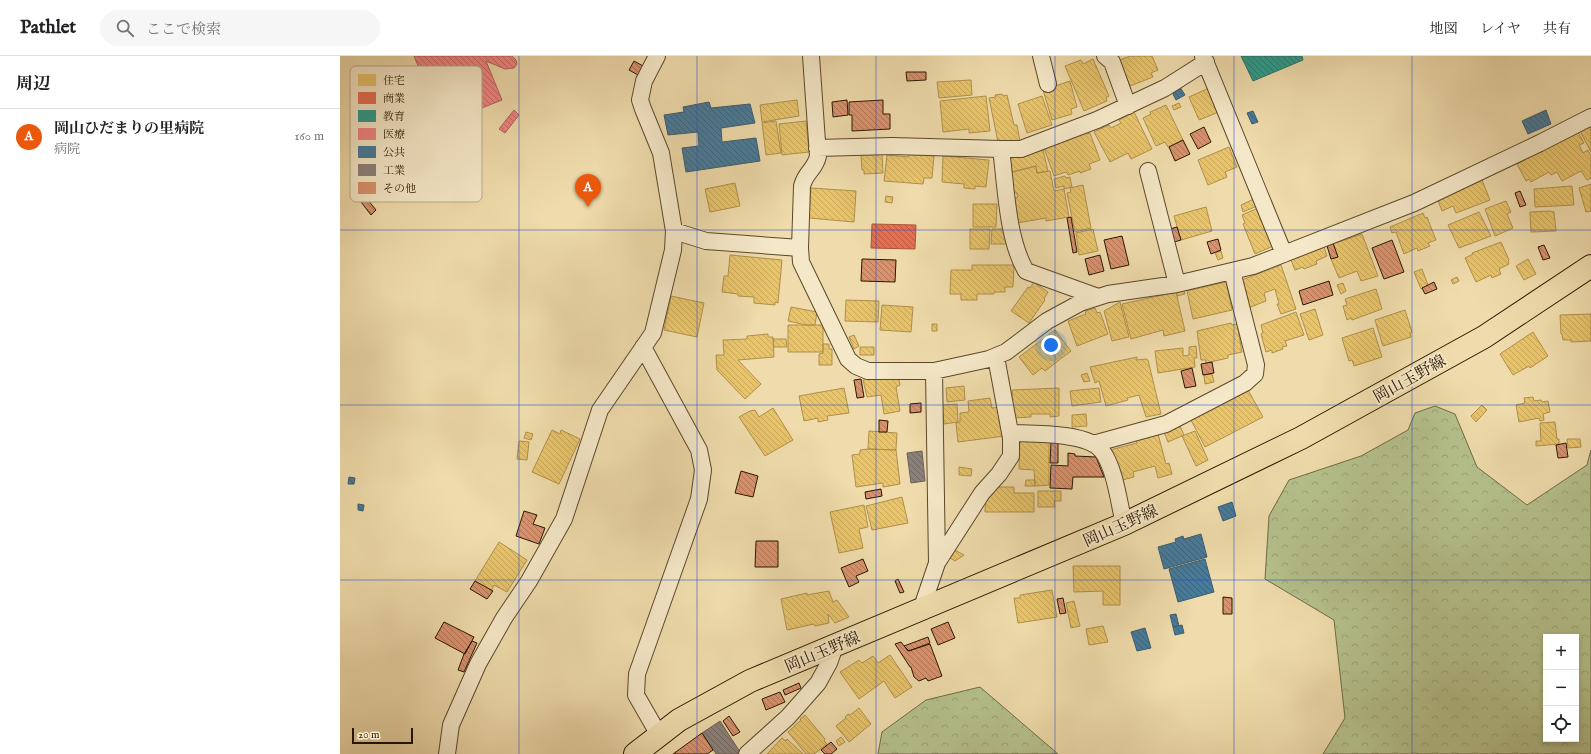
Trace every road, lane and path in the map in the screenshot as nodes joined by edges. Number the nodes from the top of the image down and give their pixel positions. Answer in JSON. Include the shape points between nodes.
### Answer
{"nodes":[{"id":1,"x":657,"y":56,"type":"edge"},
{"id":2,"x":811,"y":56,"type":"edge"},
{"id":3,"x":1041,"y":56,"type":"edge"},
{"id":4,"x":1105,"y":56,"type":"edge"},
{"id":5,"x":1205,"y":59,"type":"edge"},
{"id":6,"x":1048,"y":84,"type":"dead end"},
{"id":7,"x":1128,"y":106,"type":"junction"},
{"id":8,"x":1591,"y":117,"type":"edge"},
{"id":9,"x":817,"y":148,"type":"junction"},
{"id":10,"x":1002,"y":149,"type":"junction"},
{"id":11,"x":1148,"y":171,"type":"dead end"},
{"id":12,"x":674,"y":231,"type":"junction"},
{"id":13,"x":800,"y":248,"type":"junction"},
{"id":14,"x":1284,"y":254,"type":"junction"},
{"id":15,"x":1591,"y":266,"type":"edge"},
{"id":16,"x":1232,"y":271,"type":"junction"},
{"id":17,"x":1177,"y":284,"type":"junction"},
{"id":18,"x":1098,"y":297,"type":"junction"},
{"id":19,"x":643,"y":347,"type":"junction"},
{"id":20,"x":996,"y":357,"type":"junction"},
{"id":21,"x":934,"y":371,"type":"junction"},
{"id":22,"x":1010,"y":433,"type":"junction"},
{"id":23,"x":1093,"y":444,"type":"junction"},
{"id":24,"x":1124,"y":524,"type":"junction"},
{"id":25,"x":936,"y":563,"type":"junction"},
{"id":26,"x":921,"y":610,"type":"junction"},
{"id":27,"x":835,"y":646,"type":"junction"},
{"id":28,"x":659,"y":736,"type":"junction"},
{"id":29,"x":447,"y":754,"type":"edge"},
{"id":30,"x":635,"y":754,"type":"edge"},
{"id":31,"x":748,"y":754,"type":"edge"}],
"edges":[{"from":1,"to":12,"type":"street","via":[[644,81],[640,100],[661,153]]},
{"from":2,"to":9,"type":"street"},
{"from":3,"to":6,"type":"street"},
{"from":4,"to":7,"type":"street","via":[[1112,62]]},
{"from":5,"to":7,"type":"street","via":[[1165,88]]},
{"from":5,"to":14,"type":"street"},
{"from":7,"to":10,"type":"street","via":[[1021,149]]},
{"from":8,"to":14,"type":"street","via":[[1414,203]]},
{"from":9,"to":10,"type":"street","via":[[892,146]]},
{"from":9,"to":13,"type":"street","via":[[816,164],[804,177],[802,186]]},
{"from":10,"to":18,"type":"street","via":[[1011,228],[1018,259],[1026,271]]},
{"from":11,"to":17,"type":"street"},
{"from":12,"to":13,"type":"street","via":[[706,241]]},
{"from":12,"to":19,"type":"street","via":[[673,250],[653,333]]},
{"from":13,"to":21,"type":"street","via":[[807,275],[848,359],[856,366],[868,370]]},
{"from":14,"to":16,"type":"street"},
{"from":15,"to":24,"type":"main road","name":"岡山玉野線","via":[[1484,336],[1301,438]]},
{"from":16,"to":17,"type":"street"},
{"from":16,"to":23,"type":"street","via":[[1256,365],[1255,374],[1245,383],[1166,424]]},
{"from":17,"to":18,"type":"street"},
{"from":18,"to":20,"type":"street","via":[[1080,302],[1047,321]]},
{"from":19,"to":28,"type":"street","via":[[699,450],[703,470],[698,499],[637,674],[636,695]]},
{"from":19,"to":29,"type":"street","via":[[600,410],[564,520],[478,664],[451,725]]},
{"from":20,"to":21,"type":"street"},
{"from":20,"to":22,"type":"street"},
{"from":21,"to":25,"type":"street"},
{"from":22,"to":23,"type":"street","via":[[1057,434]]},
{"from":22,"to":25,"type":"street","via":[[1011,456],[982,493]]},
{"from":23,"to":24,"type":"street","via":[[1102,450],[1112,473]]},
{"from":24,"to":26,"type":"main road","name":"岡山玉野線"},
{"from":25,"to":26,"type":"street"},
{"from":26,"to":27,"type":"main road","name":"岡山玉野線"},
{"from":27,"to":28,"type":"main road","name":"岡山玉野線","via":[[744,684],[679,720]]},
{"from":27,"to":31,"type":"street","via":[[818,683],[788,718]]},
{"from":28,"to":30,"type":"main road","name":"岡山玉野線"}]}
